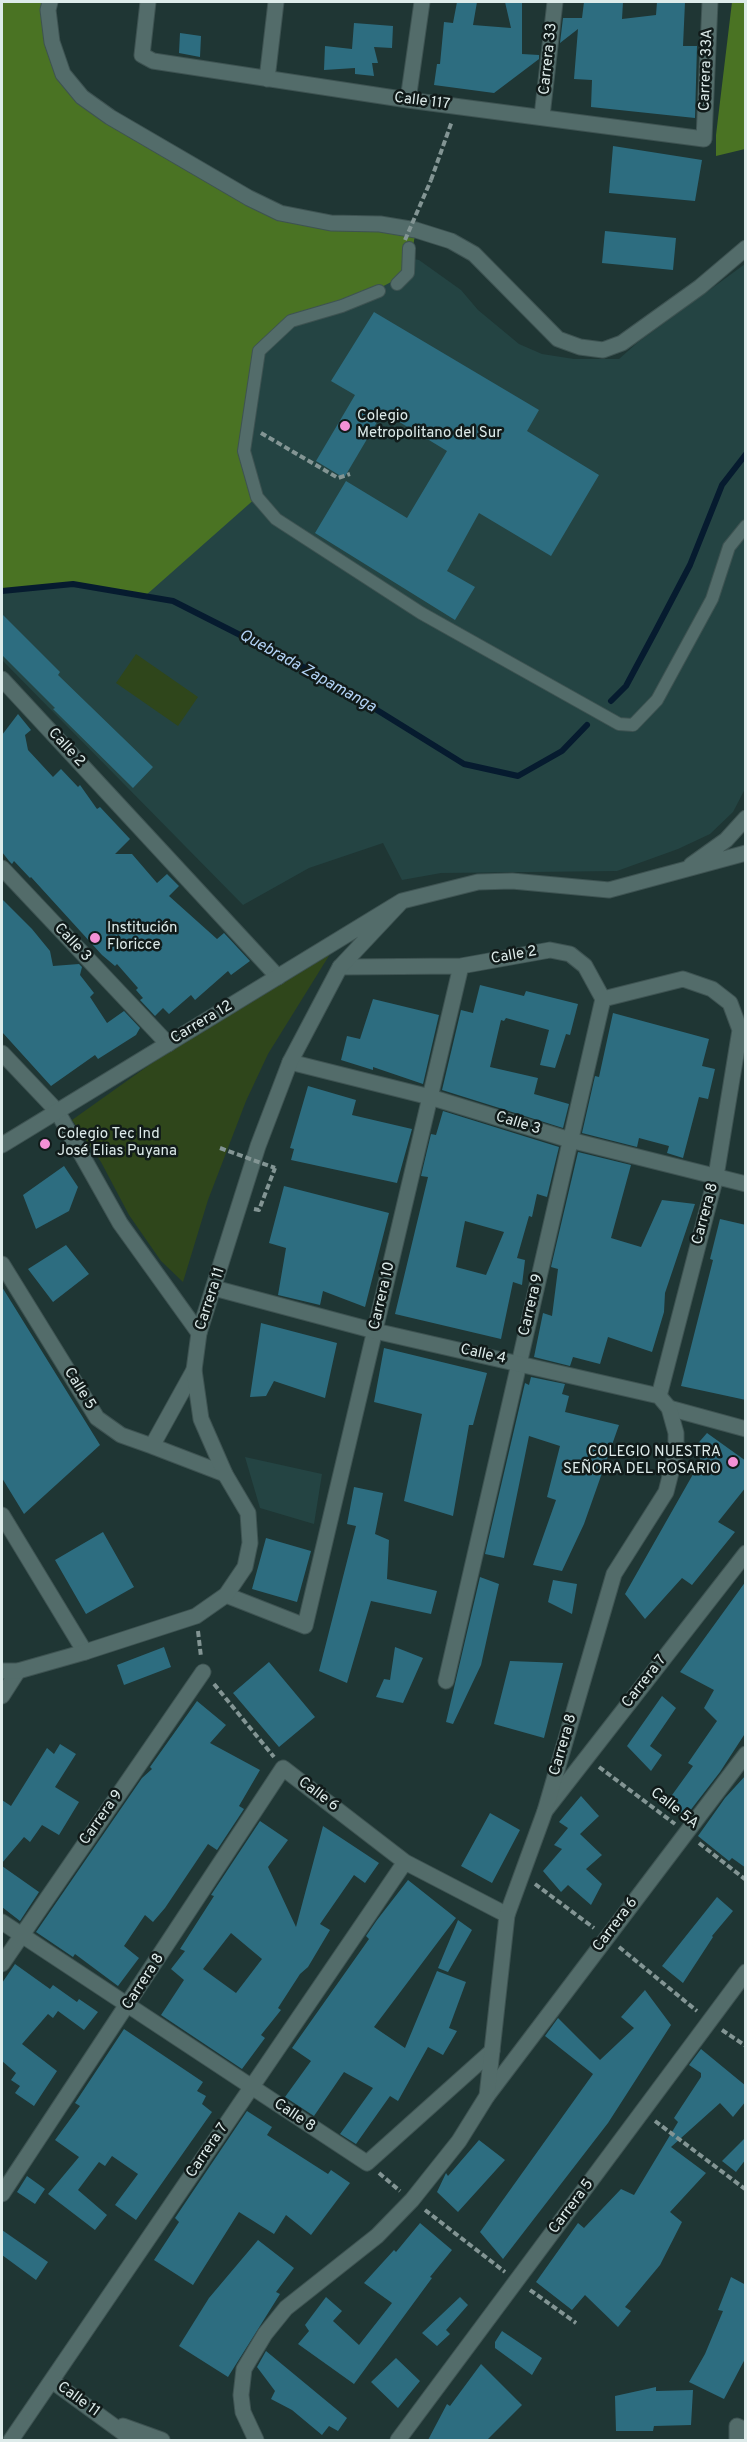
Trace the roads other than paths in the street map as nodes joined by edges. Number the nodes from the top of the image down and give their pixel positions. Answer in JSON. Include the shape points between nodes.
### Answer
{"nodes":[{"id":1,"x":50,"y":2,"type":"edge"},
{"id":2,"x":148,"y":2,"type":"edge"},
{"id":3,"x":276,"y":2,"type":"edge"},
{"id":4,"x":422,"y":2,"type":"edge"},
{"id":5,"x":555,"y":2,"type":"edge"},
{"id":6,"x":710,"y":2,"type":"edge"},
{"id":7,"x":267,"y":79,"type":"junction"},
{"id":8,"x":408,"y":100,"type":"junction"},
{"id":9,"x":542,"y":116,"type":"junction"},
{"id":10,"x":704,"y":139,"type":"joint"},
{"id":11,"x":407,"y":244,"type":"road end"},
{"id":12,"x":746,"y":248,"type":"edge"},
{"id":13,"x":398,"y":284,"type":"dead end"},
{"id":14,"x":379,"y":291,"type":"dead end"},
{"id":15,"x":746,"y":526,"type":"edge"},
{"id":16,"x":2,"y":679,"type":"edge"},
{"id":17,"x":746,"y":818,"type":"edge"},
{"id":18,"x":746,"y":853,"type":"edge"},
{"id":19,"x":2,"y":868,"type":"edge"},
{"id":20,"x":683,"y":871,"type":"junction"},
{"id":21,"x":402,"y":901,"type":"junction"},
{"id":22,"x":461,"y":966,"type":"junction"},
{"id":23,"x":340,"y":967,"type":"junction"},
{"id":24,"x":278,"y":977,"type":"junction"},
{"id":25,"x":603,"y":999,"type":"junction"},
{"id":26,"x":743,"y":1030,"type":"edge"},
{"id":27,"x":168,"y":1044,"type":"junction"},
{"id":28,"x":2,"y":1053,"type":"edge"},
{"id":29,"x":290,"y":1062,"type":"junction"},
{"id":30,"x":430,"y":1097,"type":"junction"},
{"id":31,"x":57,"y":1111,"type":"junction"},
{"id":32,"x":570,"y":1140,"type":"junction"},
{"id":33,"x":2,"y":1145,"type":"edge"},
{"id":34,"x":716,"y":1176,"type":"junction"},
{"id":35,"x":746,"y":1184,"type":"edge"},
{"id":36,"x":2,"y":1264,"type":"edge"},
{"id":37,"x":214,"y":1288,"type":"junction"},
{"id":38,"x":375,"y":1331,"type":"junction"},
{"id":39,"x":199,"y":1333,"type":"junction"},
{"id":40,"x":519,"y":1363,"type":"junction"},
{"id":41,"x":195,"y":1370,"type":"junction"},
{"id":42,"x":659,"y":1396,"type":"junction"},
{"id":43,"x":669,"y":1408,"type":"junction"},
{"id":44,"x":746,"y":1429,"type":"edge"},
{"id":45,"x":152,"y":1446,"type":"junction"},
{"id":46,"x":225,"y":1474,"type":"junction"},
{"id":47,"x":2,"y":1515,"type":"edge"},
{"id":48,"x":746,"y":1552,"type":"edge"},
{"id":49,"x":226,"y":1595,"type":"junction"},
{"id":50,"x":85,"y":1652,"type":"junction"},
{"id":51,"x":2,"y":1671,"type":"edge"},
{"id":52,"x":18,"y":1671,"type":"junction"},
{"id":53,"x":203,"y":1672,"type":"road end"},
{"id":54,"x":446,"y":1681,"type":"dead end"},
{"id":55,"x":2,"y":1696,"type":"edge"},
{"id":56,"x":746,"y":1754,"type":"edge"},
{"id":57,"x":283,"y":1768,"type":"joint"},
{"id":58,"x":545,"y":1811,"type":"junction"},
{"id":59,"x":405,"y":1862,"type":"junction"},
{"id":60,"x":507,"y":1915,"type":"junction"},
{"id":61,"x":2,"y":1922,"type":"edge"},
{"id":62,"x":21,"y":1935,"type":"junction"},
{"id":63,"x":2,"y":1964,"type":"edge"},
{"id":64,"x":746,"y":1972,"type":"edge"},
{"id":65,"x":128,"y":2006,"type":"junction"},
{"id":66,"x":492,"y":2051,"type":"junction"},
{"id":67,"x":251,"y":2087,"type":"junction"},
{"id":68,"x":487,"y":2096,"type":"junction"},
{"id":69,"x":2,"y":2194,"type":"edge"},
{"id":70,"x":52,"y":2381,"type":"junction"},
{"id":71,"x":106,"y":2420,"type":"junction"},
{"id":72,"x":746,"y":2430,"type":"edge"},
{"id":73,"x":11,"y":2440,"type":"edge"},
{"id":74,"x":134,"y":2440,"type":"edge"},
{"id":75,"x":162,"y":2440,"type":"edge"},
{"id":76,"x":256,"y":2440,"type":"edge"},
{"id":77,"x":398,"y":2440,"type":"edge"},
{"id":78,"x":737,"y":2440,"type":"edge"}],
"edges":[{"from":1,"to":12,"type":"street","via":[[52,42],[63,74],[82,98],[110,117],[280,213],[331,223],[380,224],[451,241],[474,254],[558,339],[580,347],[603,350],[622,343]]},
{"from":2,"to":7,"type":"street","name":"Calle 117","via":[[142,55],[153,61]]},
{"from":3,"to":7,"type":"street"},
{"from":4,"to":8,"type":"street"},
{"from":5,"to":9,"type":"street","name":"Carrera 33"},
{"from":6,"to":10,"type":"street","name":"Carrera 33A"},
{"from":7,"to":8,"type":"street","name":"Calle 117"},
{"from":8,"to":9,"type":"street","name":"Calle 117"},
{"from":9,"to":10,"type":"street","name":"Calle 117"},
{"from":11,"to":13,"type":"lane","via":[[408,273]]},
{"from":14,"to":15,"type":"lane","via":[[291,321],[259,351],[244,451],[257,497],[276,519],[421,613],[620,724],[633,725],[657,700],[712,599],[729,547]]},
{"from":16,"to":24,"type":"street","name":"Calle 2"},
{"from":17,"to":20,"type":"street","via":[[726,840]]},
{"from":18,"to":20,"type":"street","name":"Carrera 12"},
{"from":19,"to":27,"type":"street","name":"Calle 3"},
{"from":20,"to":21,"type":"street","name":"Carrera 12","via":[[609,890],[512,881],[478,882]]},
{"from":21,"to":23,"type":"street","name":"Carrera 11"},
{"from":21,"to":24,"type":"street","name":"Carrera 12"},
{"from":22,"to":23,"type":"street","name":"Calle 2"},
{"from":22,"to":25,"type":"street","name":"Calle 2","via":[[550,950],[570,954],[585,966]]},
{"from":22,"to":30,"type":"street","name":"Carrera 10"},
{"from":23,"to":29,"type":"street","name":"Carrera 11"},
{"from":24,"to":27,"type":"street","name":"Carrera 12"},
{"from":25,"to":26,"type":"street","via":[[683,979],[712,989],[730,1003]]},
{"from":25,"to":32,"type":"street","name":"Carrera 9"},
{"from":26,"to":34,"type":"street","name":"Carrera 8"},
{"from":27,"to":31,"type":"street","name":"Carrera 12"},
{"from":28,"to":31,"type":"street"},
{"from":29,"to":30,"type":"street","name":"Calle 3"},
{"from":29,"to":37,"type":"street","name":"Carrera 11","via":[[258,1146]]},
{"from":30,"to":32,"type":"street","name":"Calle 3"},
{"from":30,"to":38,"type":"street","name":"Carrera 10"},
{"from":31,"to":33,"type":"street","name":"Carrera 12"},
{"from":31,"to":39,"type":"street","via":[[120,1223]]},
{"from":32,"to":34,"type":"street","name":"Calle 3"},
{"from":32,"to":40,"type":"street","name":"Carrera 9"},
{"from":34,"to":35,"type":"street","name":"Calle 3"},
{"from":34,"to":42,"type":"street","name":"Carrera 8"},
{"from":36,"to":45,"type":"street","name":"Calle 5","via":[[97,1418],[121,1435]]},
{"from":37,"to":38,"type":"street","name":"Calle 4"},
{"from":37,"to":39,"type":"street","name":"Carrera 11"},
{"from":38,"to":40,"type":"street","name":"Calle 4"},
{"from":38,"to":49,"type":"street","name":"Carrera 10","via":[[305,1626]]},
{"from":39,"to":41,"type":"street","name":"Carrera 11"},
{"from":40,"to":42,"type":"street","name":"Calle 4"},
{"from":40,"to":54,"type":"street","name":"Carrera 9"},
{"from":41,"to":45,"type":"street"},
{"from":41,"to":46,"type":"street","name":"Carrera 11","via":[[201,1419]]},
{"from":42,"to":43,"type":"street"},
{"from":43,"to":44,"type":"street"},
{"from":43,"to":58,"type":"street","name":"Carrera 8","via":[[676,1433],[676,1453],[666,1492],[614,1574]]},
{"from":45,"to":46,"type":"street","name":"Calle 5"},
{"from":46,"to":49,"type":"street","name":"Carrera 11","via":[[248,1513],[250,1543],[245,1567]]},
{"from":47,"to":50,"type":"street"},
{"from":48,"to":58,"type":"street","name":"Carrera 7"},
{"from":49,"to":50,"type":"street","name":"Carrera 11","via":[[196,1616]]},
{"from":50,"to":52,"type":"street","name":"Carrera 11"},
{"from":51,"to":52,"type":"street","name":"Carrera 11"},
{"from":52,"to":55,"type":"street"},
{"from":53,"to":62,"type":"street","name":"Carrera 9"},
{"from":56,"to":68,"type":"street","name":"Carrera 6"},
{"from":57,"to":59,"type":"street","name":"Calle 6"},
{"from":57,"to":65,"type":"street","name":"Carrera 8"},
{"from":58,"to":60,"type":"street","name":"Carrera 8"},
{"from":59,"to":60,"type":"street","name":"Calle 6"},
{"from":59,"to":67,"type":"street","name":"Carrera 7"},
{"from":60,"to":66,"type":"street","name":"Carrera 8"},
{"from":61,"to":62,"type":"street","name":"Calle 8"},
{"from":62,"to":63,"type":"street","name":"Carrera 9"},
{"from":62,"to":65,"type":"street","name":"Calle 8"},
{"from":64,"to":77,"type":"street","name":"Carrera 5"},
{"from":65,"to":67,"type":"street","name":"Calle 8"},
{"from":65,"to":69,"type":"street","name":"Carrera 8"},
{"from":66,"to":67,"type":"street","name":"Calle 8","via":[[367,2163]]},
{"from":66,"to":68,"type":"street","name":"Carrera 8"},
{"from":67,"to":70,"type":"street","name":"Carrera 7"},
{"from":68,"to":76,"type":"street","via":[[459,2141],[412,2200],[377,2235],[286,2308],[266,2334],[244,2369],[241,2395],[243,2412]]},
{"from":70,"to":71,"type":"street","name":"Calle 11"},
{"from":70,"to":73,"type":"street","name":"Carrera 7"},
{"from":71,"to":74,"type":"street","name":"Calle 11"},
{"from":71,"to":75,"type":"street"},
{"from":72,"to":78,"type":"street","via":[[737,2426]]}]}
